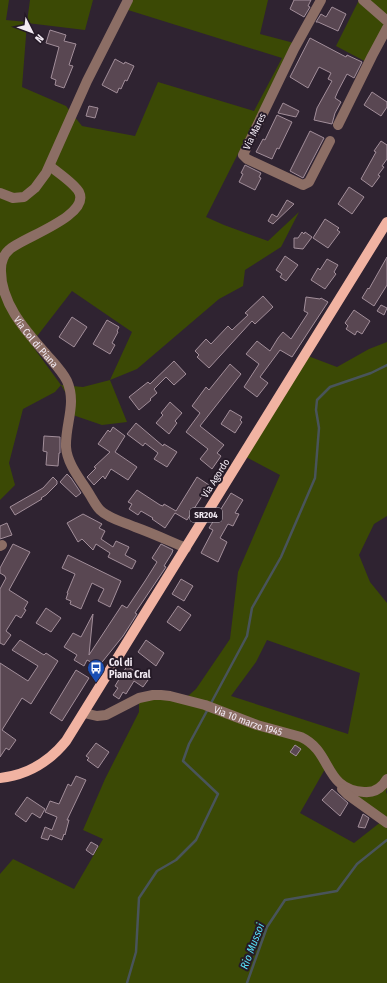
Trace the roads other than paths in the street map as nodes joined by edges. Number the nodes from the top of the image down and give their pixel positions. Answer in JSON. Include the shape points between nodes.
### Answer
{"nodes":[{"id":1,"x":128,"y":0,"type":"edge"},
{"id":2,"x":321,"y":0,"type":"edge"},
{"id":3,"x":363,"y":0,"type":"edge"},
{"id":4,"x":387,"y":21,"type":"edge"},
{"id":5,"x":387,"y":28,"type":"edge"},
{"id":6,"x":338,"y":125,"type":"dead end"},
{"id":7,"x":330,"y":141,"type":"dead end"},
{"id":8,"x":50,"y":166,"type":"junction"},
{"id":9,"x":0,"y":194,"type":"edge"},
{"id":10,"x":387,"y":222,"type":"edge"},
{"id":11,"x":186,"y":548,"type":"junction"},
{"id":12,"x":84,"y":713,"type":"junction"},
{"id":13,"x":0,"y":778,"type":"edge"},
{"id":14,"x":387,"y":779,"type":"edge"},
{"id":15,"x":339,"y":783,"type":"junction"},
{"id":16,"x":387,"y":822,"type":"edge"}],
"edges":[{"from":1,"to":8,"type":"street"},
{"from":2,"to":7,"type":"street","name":"Via Mares","via":[[243,154],[247,159],[300,185],[305,185]]},
{"from":3,"to":4,"type":"street"},
{"from":5,"to":6,"type":"street"},
{"from":8,"to":9,"type":"street","via":[[35,188],[24,197],[13,198]]},
{"from":8,"to":11,"type":"street","name":"Via Col di Piana","via":[[76,189],[80,202],[63,219],[15,245],[6,253],[1,275],[8,302],[22,325],[66,380],[72,402],[67,453],[100,510],[115,519]]},
{"from":10,"to":11,"type":"main road","name":"Via Agordo","number":"SR204"},
{"from":11,"to":12,"type":"main road","name":"Via Agordo","number":"SR204"},
{"from":12,"to":13,"type":"main road","name":"Via Agordo","number":"SR204","via":[[66,741],[43,763],[19,775]]},
{"from":12,"to":15,"type":"street","name":"Via 10 marzo 1945","via":[[106,715],[139,698],[153,695],[170,696],[307,740],[317,748]]},
{"from":14,"to":15,"type":"street","via":[[381,787],[372,792],[350,790]]},
{"from":15,"to":16,"type":"street","name":"Via 10 marzo 1945","via":[[348,795]]}]}
